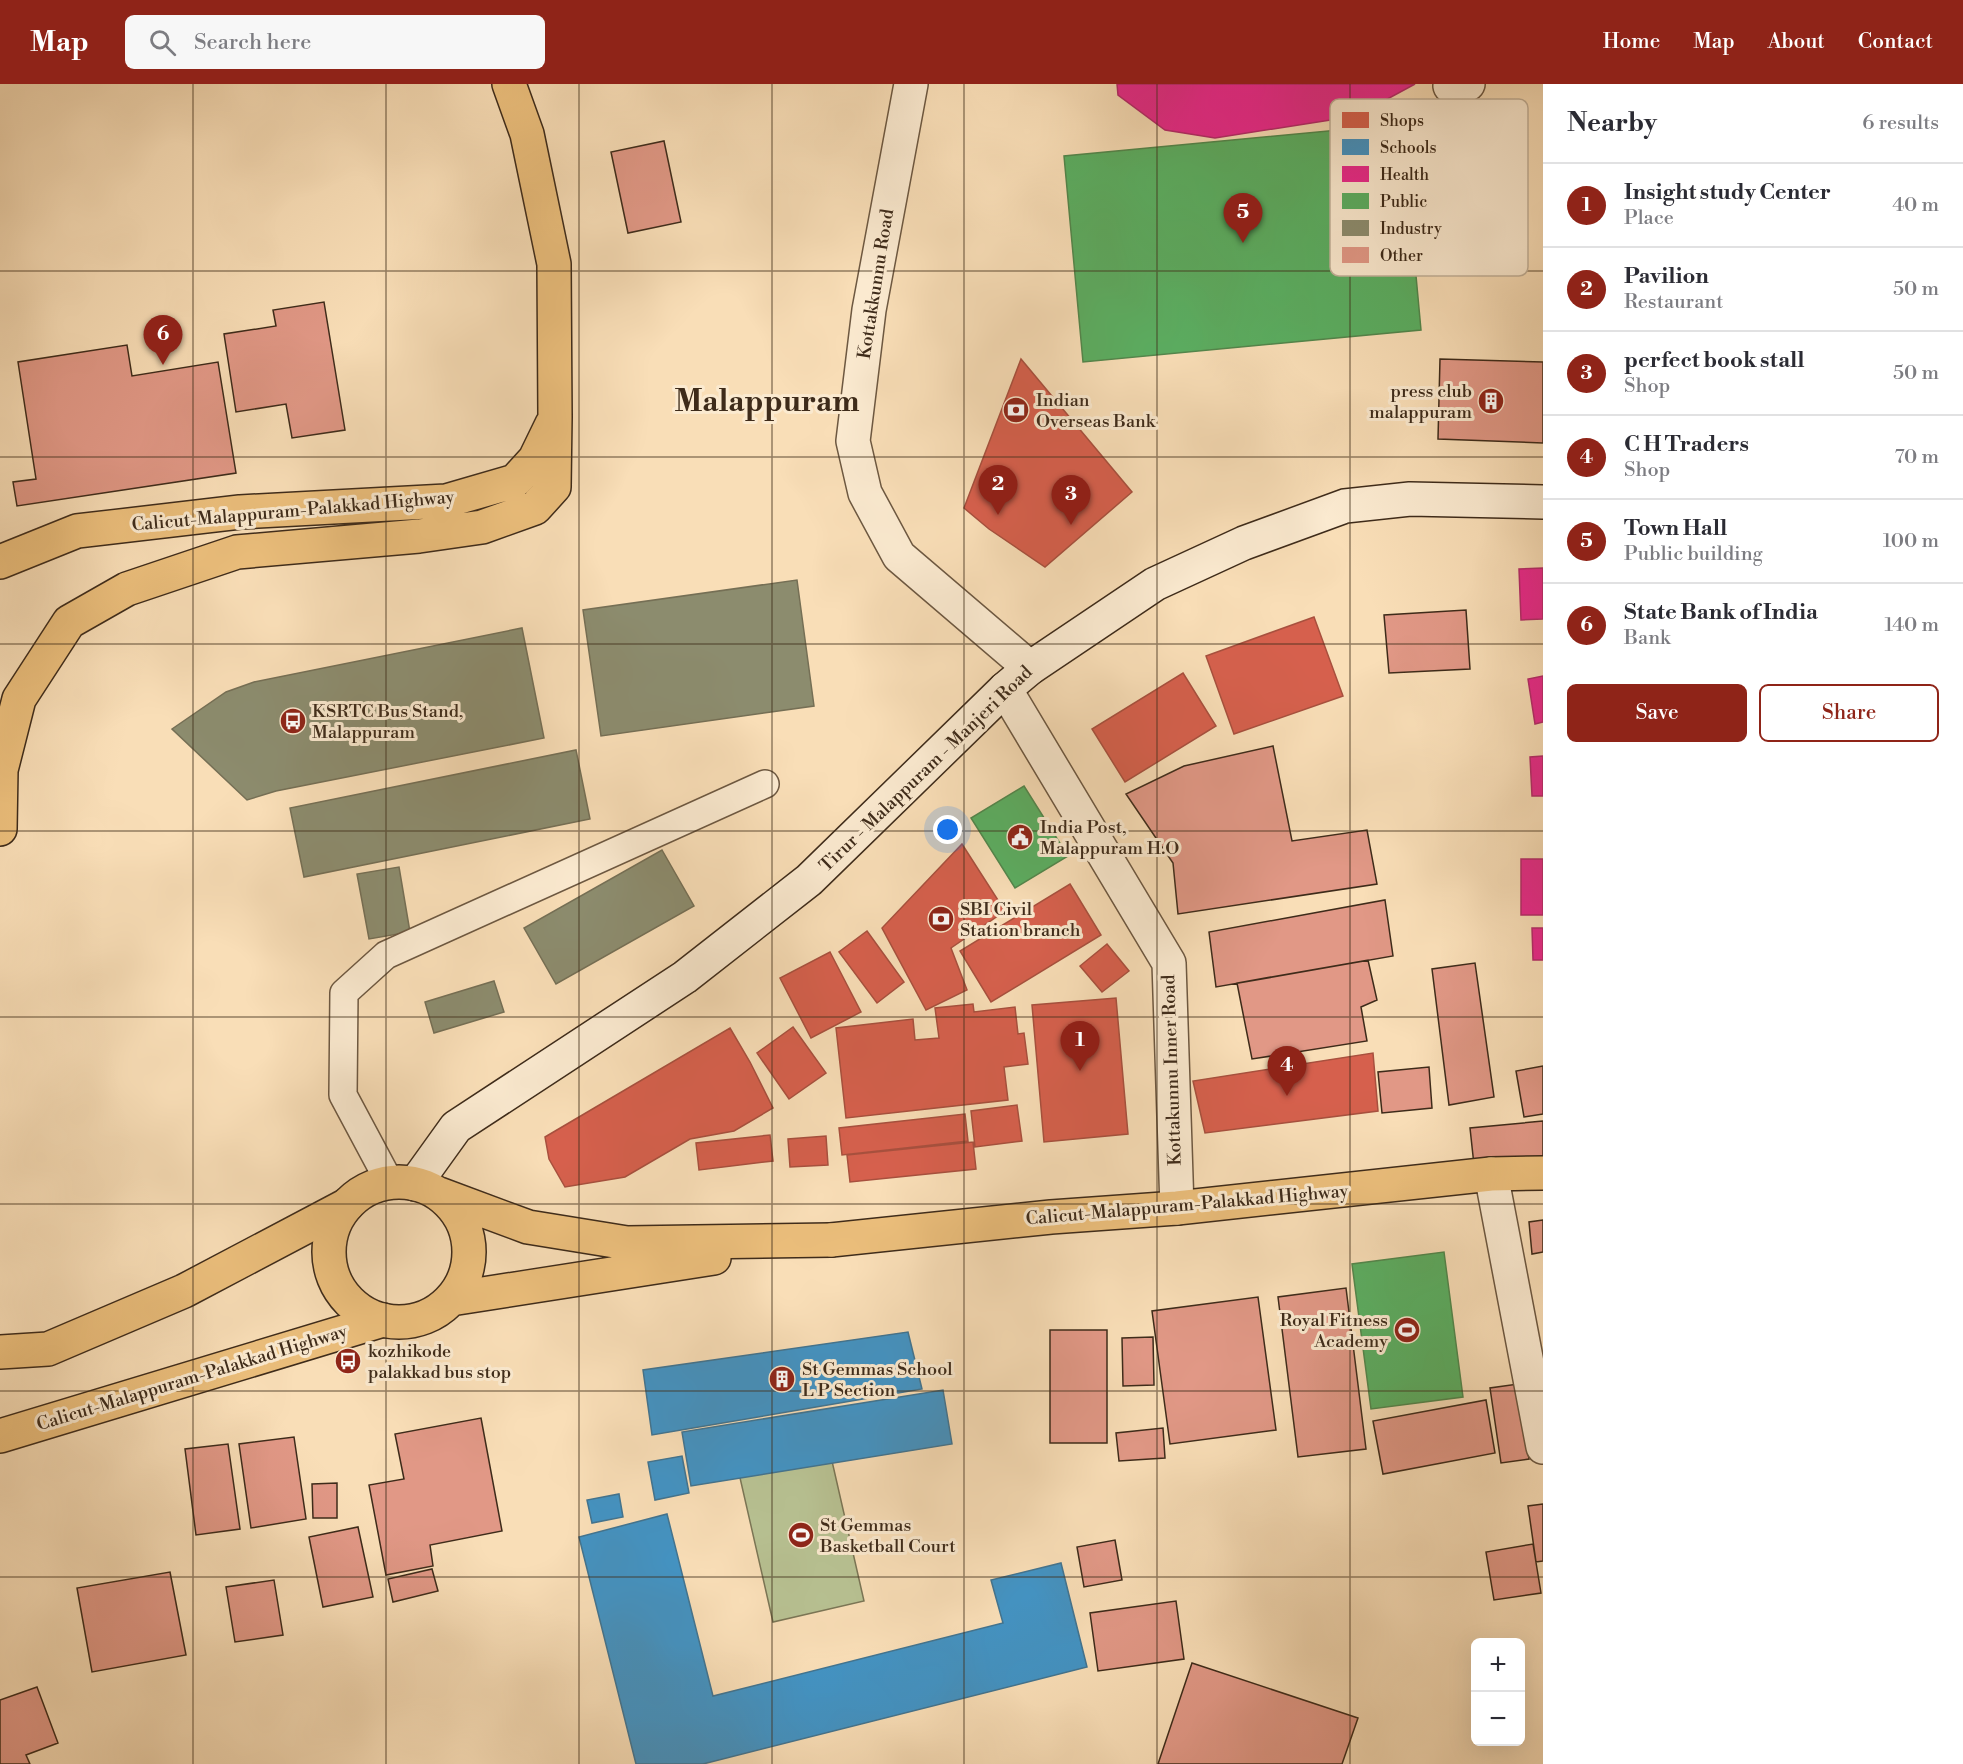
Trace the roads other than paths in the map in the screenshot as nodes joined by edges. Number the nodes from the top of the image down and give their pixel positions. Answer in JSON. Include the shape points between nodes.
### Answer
{"nodes":[{"id":1,"x":509,"y":84,"type":"edge"},
{"id":2,"x":911,"y":84,"type":"edge"},
{"id":3,"x":555,"y":417,"type":"junction"},
{"id":4,"x":1543,"y":502,"type":"edge"},
{"id":5,"x":0,"y":562,"type":"edge"},
{"id":6,"x":1030,"y":668,"type":"junction"},
{"id":7,"x":1005,"y":689,"type":"junction"},
{"id":8,"x":765,"y":784,"type":"dead end"},
{"id":9,"x":0,"y":829,"type":"edge"},
{"id":10,"x":1543,"y":1173,"type":"edge"},
{"id":11,"x":1491,"y":1174,"type":"junction"},
{"id":12,"x":414,"y":1186,"type":"junction"},
{"id":13,"x":347,"y":1205,"type":"junction"},
{"id":14,"x":1177,"y":1208,"type":"junction"},
{"id":15,"x":831,"y":1240,"type":"junction"},
{"id":16,"x":451,"y":1299,"type":"junction"},
{"id":17,"x":383,"y":1320,"type":"junction"},
{"id":18,"x":0,"y":1352,"type":"edge"},
{"id":19,"x":0,"y":1436,"type":"edge"},
{"id":20,"x":1543,"y":1447,"type":"edge"}],
"edges":[{"from":1,"to":3,"type":"main road","name":"Calicut-Malappuram-Palakkad Highway","via":[[527,134],[554,264]]},
{"from":2,"to":6,"type":"street","name":"Kottakkunnu Road","via":[[869,310],[853,441],[865,493],[899,556]]},
{"from":3,"to":5,"type":"main road","name":"Calicut-Malappuram-Palakkad Highway","via":[[535,459],[515,481],[446,501],[240,512],[77,531]]},
{"from":3,"to":9,"type":"main road","name":"Calicut-Malappuram-Palakkad Highway","via":[[554,487],[535,508],[482,527],[237,552],[127,589],[69,622],[19,699],[1,770]]},
{"from":4,"to":6,"type":"street","name":"Tirur - Malappuram - Manjeri Road","via":[[1410,499],[1346,506],[1244,543],[1155,584]]},
{"from":6,"to":7,"type":"street","name":"Tirur - Malappuram - Manjeri Road"},
{"from":7,"to":12,"type":"street","name":"Tirur - Malappuram - Manjeri Road","via":[[809,880],[685,977],[456,1127]]},
{"from":7,"to":14,"type":"street","name":"Kottakunnu Inner Road","via":[[1169,963]]},
{"from":8,"to":12,"type":"lane","via":[[386,955],[344,993],[343,1095]]},
{"from":10,"to":11,"type":"main road","name":"Calicut-Malappuram-Palakkad Highway"},
{"from":11,"to":14,"type":"main road","name":"Calicut-Malappuram-Palakkad Highway"},
{"from":11,"to":20,"type":"street"},
{"from":12,"to":13,"type":"main road","via":[[359,1194]]},
{"from":12,"to":15,"type":"main road","name":"Calicut-Malappuram-Palakkad Highway","via":[[528,1227],[627,1243]]},
{"from":12,"to":16,"type":"main road","via":[[452,1206],[463,1223],[469,1243],[468,1263],[462,1283]]},
{"from":13,"to":17,"type":"main road","via":[[334,1225],[329,1250],[332,1274],[343,1295],[361,1311]]},
{"from":13,"to":18,"type":"main road","via":[[184,1291],[48,1349]]},
{"from":14,"to":15,"type":"main road","name":"Calicut-Malappuram-Palakkad Highway"},
{"from":15,"to":16,"type":"main road","name":"Calicut-Malappuram-Palakkad Highway"},
{"from":16,"to":17,"type":"main road","via":[[432,1314],[408,1321]]},
{"from":17,"to":19,"type":"main road","name":"Calicut-Malappuram-Palakkad Highway"}]}
